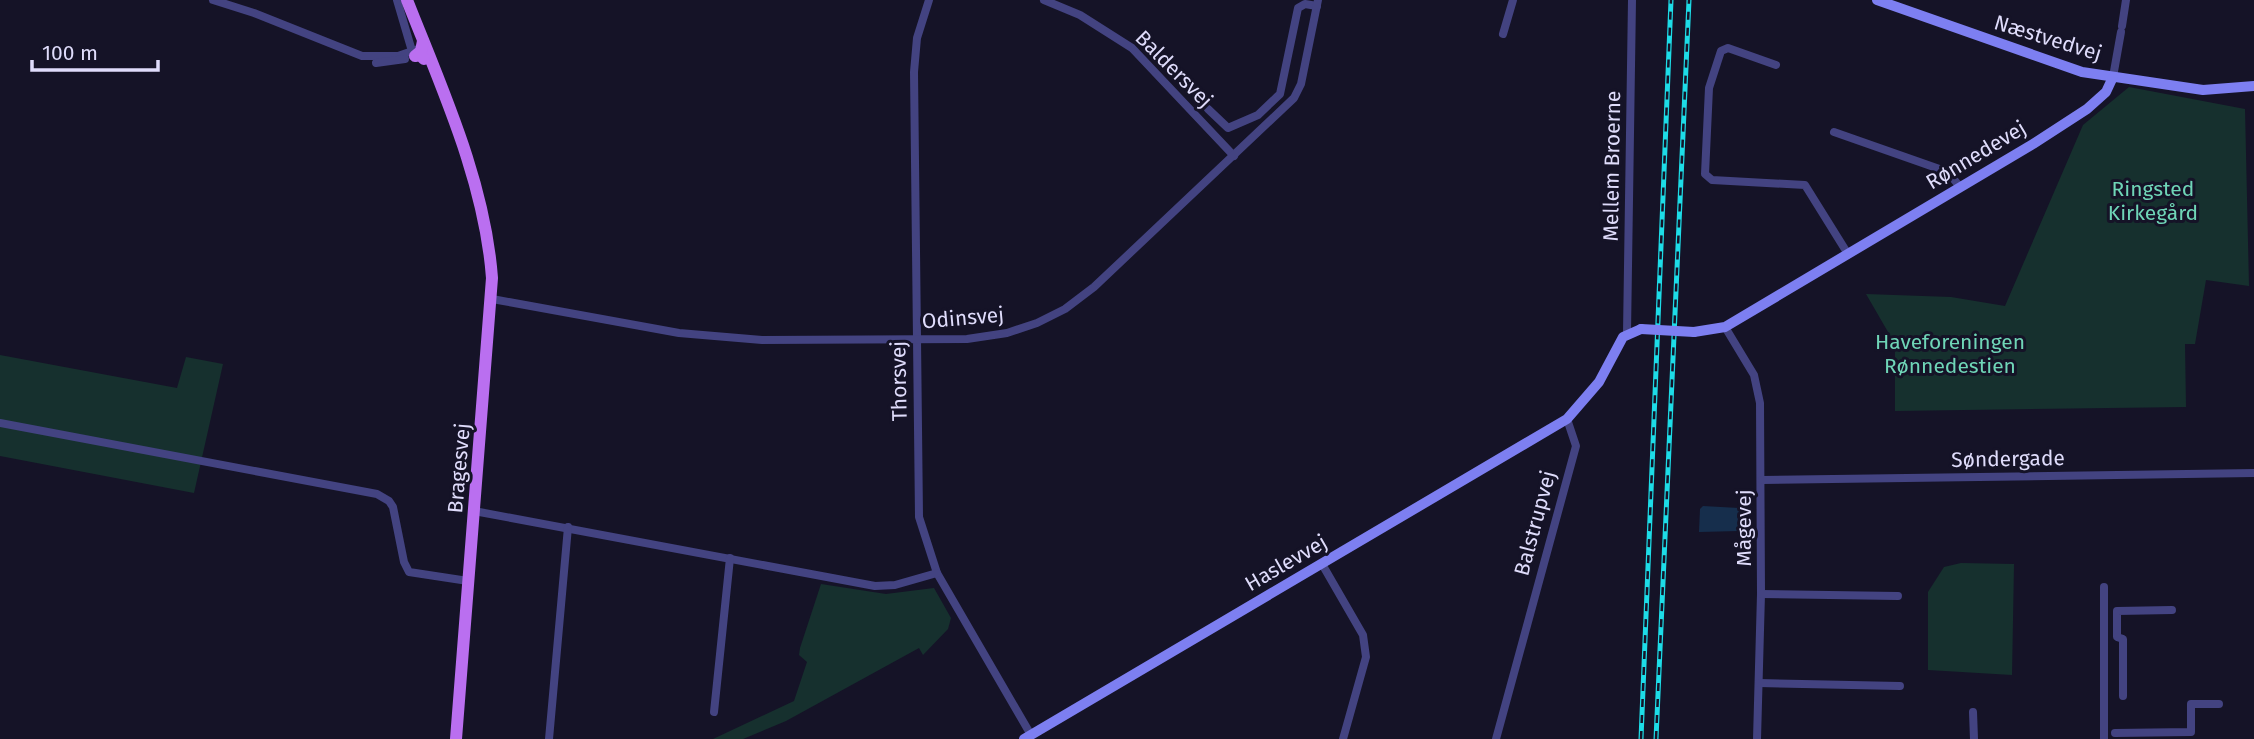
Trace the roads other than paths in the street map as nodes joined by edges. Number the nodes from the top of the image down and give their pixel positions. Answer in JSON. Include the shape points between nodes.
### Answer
{"nodes":[{"id":1,"x":213,"y":0,"type":"edge"},
{"id":2,"x":402,"y":0,"type":"edge"},
{"id":3,"x":929,"y":0,"type":"edge"},
{"id":4,"x":1044,"y":0,"type":"edge"},
{"id":5,"x":1513,"y":0,"type":"edge"},
{"id":6,"x":1632,"y":0,"type":"edge"},
{"id":7,"x":1877,"y":0,"type":"edge"},
{"id":8,"x":2126,"y":0,"type":"edge"},
{"id":9,"x":1318,"y":3,"type":"edge"},
{"id":10,"x":1503,"y":34,"type":"dead end"},
{"id":11,"x":419,"y":51,"type":"junction"},
{"id":12,"x":1776,"y":65,"type":"dead end"},
{"id":13,"x":2113,"y":77,"type":"junction"},
{"id":14,"x":2254,"y":86,"type":"edge"},
{"id":15,"x":1265,"y":107,"type":"junction"},
{"id":16,"x":1208,"y":109,"type":"dead end"},
{"id":17,"x":1275,"y":117,"type":"junction"},
{"id":18,"x":1834,"y":132,"type":"dead end"},
{"id":19,"x":1234,"y":156,"type":"junction"},
{"id":20,"x":1960,"y":187,"type":"junction"},
{"id":21,"x":479,"y":202,"type":"junction"},
{"id":22,"x":1848,"y":254,"type":"junction"},
{"id":23,"x":492,"y":299,"type":"junction"},
{"id":24,"x":1725,"y":327,"type":"junction"},
{"id":25,"x":1627,"y":333,"type":"junction"},
{"id":26,"x":916,"y":339,"type":"junction"},
{"id":27,"x":1567,"y":419,"type":"junction"},
{"id":28,"x":0,"y":423,"type":"edge"},
{"id":29,"x":2254,"y":473,"type":"edge"},
{"id":30,"x":1762,"y":480,"type":"junction"},
{"id":31,"x":474,"y":510,"type":"junction"},
{"id":32,"x":568,"y":527,"type":"junction"},
{"id":33,"x":730,"y":558,"type":"junction"},
{"id":34,"x":1322,"y":564,"type":"junction"},
{"id":35,"x":937,"y":573,"type":"junction"},
{"id":36,"x":468,"y":581,"type":"junction"},
{"id":37,"x":2104,"y":587,"type":"dead end"},
{"id":38,"x":1761,"y":594,"type":"junction"},
{"id":39,"x":1898,"y":596,"type":"dead end"},
{"id":40,"x":2172,"y":610,"type":"dead end"},
{"id":41,"x":2104,"y":637,"type":"junction"},
{"id":42,"x":2117,"y":637,"type":"junction"},
{"id":43,"x":1759,"y":683,"type":"junction"},
{"id":44,"x":1900,"y":686,"type":"dead end"},
{"id":45,"x":2123,"y":696,"type":"dead end"},
{"id":46,"x":2219,"y":704,"type":"dead end"},
{"id":47,"x":714,"y":712,"type":"dead end"},
{"id":48,"x":1973,"y":712,"type":"dead end"},
{"id":49,"x":2115,"y":733,"type":"dead end"},
{"id":50,"x":2156,"y":736,"type":"edge"},
{"id":51,"x":1028,"y":737,"type":"edge"},
{"id":52,"x":456,"y":739,"type":"edge"},
{"id":53,"x":548,"y":739,"type":"edge"},
{"id":54,"x":1343,"y":739,"type":"edge"},
{"id":55,"x":1496,"y":739,"type":"edge"},
{"id":56,"x":1757,"y":739,"type":"edge"},
{"id":57,"x":1975,"y":739,"type":"edge"},
{"id":58,"x":2104,"y":739,"type":"edge"}],
"edges":[{"from":1,"to":11,"type":"street","via":[[360,61],[389,63]]},
{"from":2,"to":11,"type":"main road","name":"Bragesvej"},
{"from":3,"to":26,"type":"street","name":"Thorsvej","via":[[917,37],[914,72]]},
{"from":4,"to":19,"type":"street","name":"Baldersvej","via":[[1080,15],[1132,48]]},
{"from":5,"to":10,"type":"street"},
{"from":6,"to":25,"type":"street","name":"Mellem Broerne"},
{"from":7,"to":13,"type":"street","name":"Næstvedvej","via":[[2064,67]]},
{"from":8,"to":13,"type":"street"},
{"from":9,"to":15,"type":"street","via":[[1298,8],[1280,94]]},
{"from":9,"to":17,"type":"street","name":"Odinsvej","via":[[1301,84]]},
{"from":11,"to":21,"type":"main road","name":"Bragesvej"},
{"from":11,"to":21,"type":"main road","name":"Bragesvej","via":[[451,116]]},
{"from":12,"to":22,"type":"street","via":[[1728,48],[1721,51],[1709,88],[1706,174],[1712,180],[1804,185]]},
{"from":13,"to":14,"type":"street","name":"Næstvedvej","via":[[2203,90]]},
{"from":13,"to":20,"type":"street","name":"Rønnedevej","via":[[2106,92],[2087,109]]},
{"from":15,"to":16,"type":"street","via":[[1228,128]]},
{"from":15,"to":17,"type":"street"},
{"from":17,"to":19,"type":"street","name":"Odinsvej"},
{"from":18,"to":20,"type":"street","via":[[1948,172]]},
{"from":19,"to":26,"type":"street","name":"Odinsvej","via":[[1065,309],[1007,334]]},
{"from":20,"to":22,"type":"street","name":"Rønnedevej"},
{"from":21,"to":23,"type":"main road","name":"Bragesvej","via":[[490,250]]},
{"from":22,"to":24,"type":"street","name":"Rønnedevej"},
{"from":23,"to":26,"type":"street","name":"Odinsvej","via":[[680,332],[762,340]]},
{"from":23,"to":31,"type":"main road","name":"Bragesvej"},
{"from":24,"to":25,"type":"street","name":"Rønnedevej","bridge":true},
{"from":24,"to":30,"type":"street","name":"Mågevej","via":[[1758,387]]},
{"from":25,"to":27,"type":"street","via":[[1599,382]]},
{"from":26,"to":35,"type":"street","name":"Thorsvej","via":[[919,517]]},
{"from":27,"to":34,"type":"street","name":"Haslevvej"},
{"from":27,"to":55,"type":"street","name":"Balstrupvej","via":[[1576,446]]},
{"from":28,"to":36,"type":"street","via":[[377,494],[393,507],[409,572]]},
{"from":29,"to":30,"type":"street","name":"Søndergade"},
{"from":30,"to":38,"type":"street","name":"Mågevej"},
{"from":31,"to":32,"type":"street"},
{"from":31,"to":36,"type":"main road","name":"Bragesvej"},
{"from":32,"to":33,"type":"street"},
{"from":32,"to":53,"type":"street"},
{"from":33,"to":35,"type":"street","via":[[875,586],[909,583]]},
{"from":33,"to":47,"type":"street"},
{"from":34,"to":51,"type":"street","name":"Haslevvej"},
{"from":34,"to":54,"type":"street","via":[[1366,646]]},
{"from":35,"to":51,"type":"street","name":"Thorsvej"},
{"from":36,"to":52,"type":"main road","name":"Bragesvej"},
{"from":37,"to":41,"type":"street"},
{"from":38,"to":39,"type":"street"},
{"from":38,"to":43,"type":"street","name":"Mågevej"},
{"from":40,"to":42,"type":"street","via":[[2118,611]]},
{"from":41,"to":42,"type":"street"},
{"from":41,"to":58,"type":"street"},
{"from":42,"to":45,"type":"street","via":[[2123,639]]},
{"from":43,"to":44,"type":"street"},
{"from":43,"to":56,"type":"street","name":"Mågevej"},
{"from":46,"to":50,"type":"street","via":[[2191,704],[2191,733]]},
{"from":48,"to":57,"type":"street"},
{"from":49,"to":50,"type":"street"}]}
